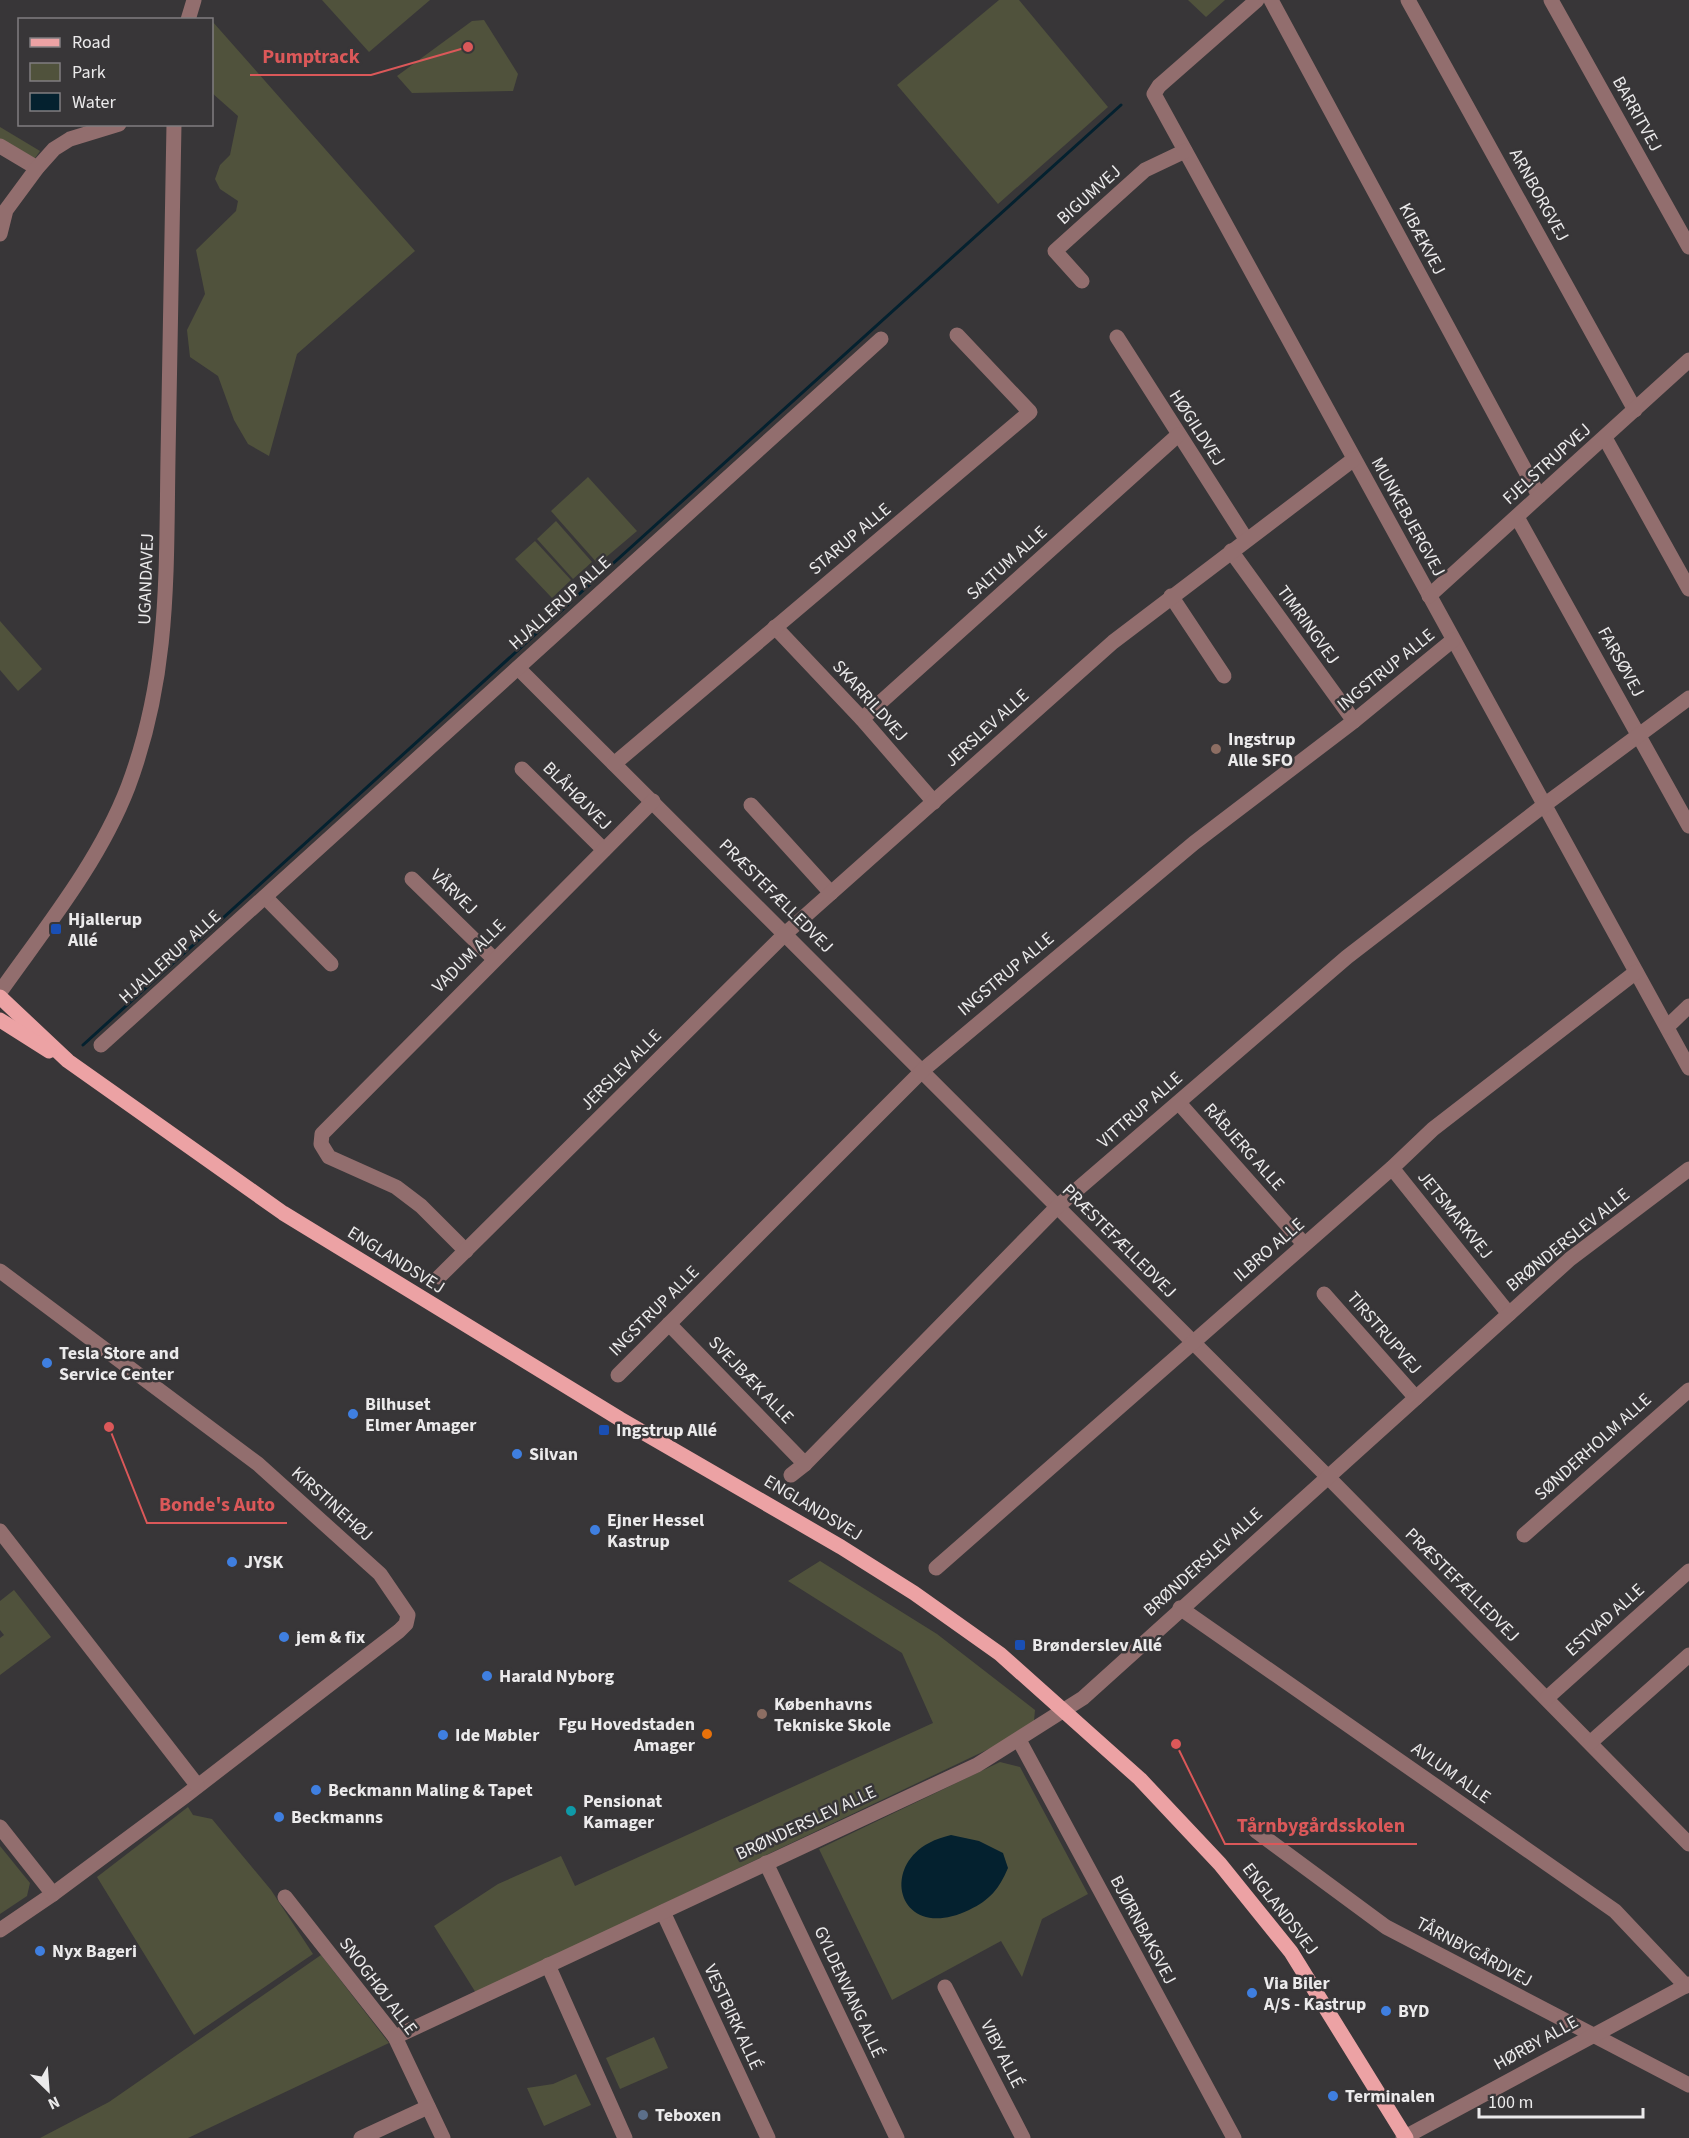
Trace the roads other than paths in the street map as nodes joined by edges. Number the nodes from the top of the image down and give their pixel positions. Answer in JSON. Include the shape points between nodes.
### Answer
{"nodes":[{"id":1,"x":194,"y":0,"type":"edge"},
{"id":2,"x":1271,"y":0,"type":"edge"},
{"id":3,"x":1408,"y":0,"type":"edge"},
{"id":4,"x":1551,"y":0,"type":"edge"},
{"id":5,"x":1247,"y":3,"type":"edge"},
{"id":6,"x":189,"y":18,"type":"edge"},
{"id":7,"x":112,"y":126,"type":"edge"},
{"id":8,"x":174,"y":126,"type":"edge"},
{"id":9,"x":0,"y":146,"type":"edge"},
{"id":10,"x":1185,"y":151,"type":"junction"},
{"id":11,"x":37,"y":168,"type":"junction"},
{"id":12,"x":0,"y":234,"type":"edge"},
{"id":13,"x":1689,"y":247,"type":"edge"},
{"id":14,"x":1083,"y":281,"type":"dead end"},
{"id":15,"x":957,"y":335,"type":"dead end"},
{"id":16,"x":1117,"y":337,"type":"dead end"},
{"id":17,"x":882,"y":339,"type":"dead end"},
{"id":18,"x":1687,"y":367,"type":"edge"},
{"id":19,"x":1635,"y":410,"type":"junction"},
{"id":20,"x":1178,"y":435,"type":"junction"},
{"id":21,"x":1605,"y":438,"type":"junction"},
{"id":22,"x":1354,"y":459,"type":"junction"},
{"id":23,"x":1539,"y":496,"type":"junction"},
{"id":24,"x":1517,"y":517,"type":"junction"},
{"id":25,"x":1246,"y":539,"type":"junction"},
{"id":26,"x":1231,"y":551,"type":"junction"},
{"id":27,"x":1689,"y":589,"type":"edge"},
{"id":28,"x":1171,"y":596,"type":"junction"},
{"id":29,"x":1429,"y":596,"type":"junction"},
{"id":30,"x":775,"y":627,"type":"junction"},
{"id":31,"x":1453,"y":640,"type":"junction"},
{"id":32,"x":518,"y":668,"type":"junction"},
{"id":33,"x":1224,"y":676,"type":"dead end"},
{"id":34,"x":1689,"y":698,"type":"edge"},
{"id":35,"x":862,"y":719,"type":"junction"},
{"id":36,"x":1354,"y":721,"type":"junction"},
{"id":37,"x":1639,"y":735,"type":"junction"},
{"id":38,"x":614,"y":764,"type":"junction"},
{"id":39,"x":522,"y":769,"type":"dead end"},
{"id":40,"x":653,"y":801,"type":"junction"},
{"id":41,"x":934,"y":802,"type":"junction"},
{"id":42,"x":751,"y":805,"type":"dead end"},
{"id":43,"x":1543,"y":806,"type":"junction"},
{"id":44,"x":1689,"y":826,"type":"edge"},
{"id":45,"x":604,"y":850,"type":"junction"},
{"id":46,"x":412,"y":879,"type":"dead end"},
{"id":47,"x":831,"y":893,"type":"junction"},
{"id":48,"x":265,"y":897,"type":"junction"},
{"id":49,"x":786,"y":933,"type":"junction"},
{"id":50,"x":494,"y":959,"type":"junction"},
{"id":51,"x":331,"y":964,"type":"dead end"},
{"id":52,"x":1636,"y":972,"type":"junction"},
{"id":53,"x":0,"y":992,"type":"edge"},
{"id":54,"x":0,"y":997,"type":"edge"},
{"id":55,"x":1689,"y":1006,"type":"edge"},
{"id":56,"x":0,"y":1020,"type":"edge"},
{"id":57,"x":1667,"y":1027,"type":"junction"},
{"id":58,"x":101,"y":1045,"type":"dead end"},
{"id":59,"x":68,"y":1060,"type":"junction"},
{"id":60,"x":1689,"y":1068,"type":"edge"},
{"id":61,"x":923,"y":1070,"type":"junction"},
{"id":62,"x":1179,"y":1103,"type":"junction"},
{"id":63,"x":1392,"y":1168,"type":"junction"},
{"id":64,"x":1689,"y":1169,"type":"edge"},
{"id":65,"x":1058,"y":1206,"type":"junction"},
{"id":66,"x":1304,"y":1244,"type":"junction"},
{"id":67,"x":466,"y":1251,"type":"junction"},
{"id":68,"x":0,"y":1271,"type":"edge"},
{"id":69,"x":439,"y":1277,"type":"dead end"},
{"id":70,"x":1324,"y":1294,"type":"dead end"},
{"id":71,"x":1509,"y":1314,"type":"junction"},
{"id":72,"x":669,"y":1324,"type":"junction"},
{"id":73,"x":1192,"y":1342,"type":"junction"},
{"id":74,"x":618,"y":1375,"type":"dead end"},
{"id":75,"x":1689,"y":1390,"type":"edge"},
{"id":76,"x":1416,"y":1398,"type":"junction"},
{"id":77,"x":805,"y":1464,"type":"junction"},
{"id":78,"x":791,"y":1475,"type":"dead end"},
{"id":79,"x":1328,"y":1477,"type":"junction"},
{"id":80,"x":0,"y":1531,"type":"edge"},
{"id":81,"x":1524,"y":1535,"type":"dead end"},
{"id":82,"x":936,"y":1568,"type":"dead end"},
{"id":83,"x":1689,"y":1571,"type":"edge"},
{"id":84,"x":1180,"y":1608,"type":"junction"},
{"id":85,"x":1689,"y":1656,"type":"edge"},
{"id":86,"x":1547,"y":1698,"type":"junction"},
{"id":87,"x":1064,"y":1711,"type":"junction"},
{"id":88,"x":1019,"y":1740,"type":"junction"},
{"id":89,"x":1591,"y":1742,"type":"junction"},
{"id":90,"x":197,"y":1785,"type":"junction"},
{"id":91,"x":0,"y":1827,"type":"edge"},
{"id":92,"x":1256,"y":1831,"type":"dead end"},
{"id":93,"x":1686,"y":1834,"type":"edge"},
{"id":94,"x":766,"y":1863,"type":"junction"},
{"id":95,"x":53,"y":1894,"type":"junction"},
{"id":96,"x":285,"y":1897,"type":"dead end"},
{"id":97,"x":663,"y":1912,"type":"junction"},
{"id":98,"x":0,"y":1930,"type":"edge"},
{"id":99,"x":548,"y":1965,"type":"junction"},
{"id":100,"x":1688,"y":1985,"type":"edge"},
{"id":101,"x":945,"y":1987,"type":"dead end"},
{"id":102,"x":1591,"y":2035,"type":"junction"},
{"id":103,"x":395,"y":2037,"type":"junction"},
{"id":104,"x":1689,"y":2085,"type":"edge"},
{"id":105,"x":428,"y":2107,"type":"junction"},
{"id":106,"x":361,"y":2138,"type":"edge"},
{"id":107,"x":442,"y":2138,"type":"edge"},
{"id":108,"x":625,"y":2138,"type":"edge"},
{"id":109,"x":768,"y":2138,"type":"edge"},
{"id":110,"x":897,"y":2138,"type":"edge"},
{"id":111,"x":1023,"y":2138,"type":"edge"},
{"id":112,"x":1234,"y":2138,"type":"edge"},
{"id":113,"x":1404,"y":2138,"type":"edge"}],
"edges":[{"from":1,"to":6,"type":"street"},
{"from":2,"to":23,"type":"street","name":"KIBÆKVEJ"},
{"from":3,"to":19,"type":"street","name":"ARNBORGVEJ"},
{"from":4,"to":13,"type":"street","name":"BARRITVEJ"},
{"from":5,"to":10,"type":"street","name":"MUNKEBJERGVEJ","via":[[1154,94]]},
{"from":7,"to":11,"type":"street","via":[[70,139],[54,149]]},
{"from":8,"to":53,"type":"street","name":"UGANDAVEJ","via":[[166,612],[154,702],[127,789],[109,828],[88,867]]},
{"from":9,"to":11,"type":"street"},
{"from":10,"to":14,"type":"street","name":"BIGUMVEJ","via":[[1145,170],[1055,251]]},
{"from":10,"to":22,"type":"street","name":"MUNKEBJERGVEJ"},
{"from":11,"to":12,"type":"street","via":[[6,210]]},
{"from":15,"to":30,"type":"street","name":"STARUP ALLE","via":[[1030,412]]},
{"from":16,"to":20,"type":"street","name":"HØGILDVEJ"},
{"from":17,"to":32,"type":"street","name":"HJALLERUP ALLE"},
{"from":18,"to":19,"type":"street","name":"FJELSTRUPVEJ"},
{"from":19,"to":21,"type":"street","name":"FJELSTRUPVEJ"},
{"from":20,"to":25,"type":"street","name":"HØGILDVEJ"},
{"from":20,"to":35,"type":"street","name":"SALTUM ALLE"},
{"from":21,"to":23,"type":"street","name":"FJELSTRUPVEJ"},
{"from":21,"to":27,"type":"street"},
{"from":22,"to":25,"type":"street","name":"JERSLEV ALLE"},
{"from":22,"to":29,"type":"street","name":"MUNKEBJERGVEJ"},
{"from":23,"to":24,"type":"street","name":"FJELSTRUPVEJ"},
{"from":24,"to":29,"type":"street","name":"FJELSTRUPVEJ"},
{"from":24,"to":37,"type":"street","name":"FARSØVEJ"},
{"from":25,"to":26,"type":"street","name":"JERSLEV ALLE"},
{"from":26,"to":28,"type":"street","name":"JERSLEV ALLE"},
{"from":26,"to":36,"type":"street","name":"TIMRINGVEJ"},
{"from":28,"to":33,"type":"street"},
{"from":28,"to":41,"type":"street","name":"JERSLEV ALLE","via":[[1113,642]]},
{"from":29,"to":31,"type":"street","name":"MUNKEBJERGVEJ"},
{"from":30,"to":35,"type":"street","name":"SKARRILDVEJ"},
{"from":30,"to":38,"type":"street","name":"STARUP ALLE"},
{"from":31,"to":36,"type":"street","name":"INGSTRUP ALLE"},
{"from":31,"to":43,"type":"street","name":"MUNKEBJERGVEJ"},
{"from":32,"to":38,"type":"street","name":"PRÆSTEFÆLLEDVEJ"},
{"from":32,"to":48,"type":"street","name":"HJALLERUP ALLE"},
{"from":34,"to":37,"type":"street","name":"VITTRUP ALLE"},
{"from":35,"to":41,"type":"street","name":"SKARRILDVEJ"},
{"from":36,"to":61,"type":"street","name":"INGSTRUP ALLE","via":[[1194,843]]},
{"from":37,"to":43,"type":"street","name":"VITTRUP ALLE"},
{"from":37,"to":44,"type":"street","name":"FARSØVEJ"},
{"from":38,"to":40,"type":"street","name":"PRÆSTEFÆLLEDVEJ"},
{"from":39,"to":45,"type":"street","name":"BLÅHØJVEJ"},
{"from":40,"to":45,"type":"street","name":"VADUM ALLE"},
{"from":40,"to":49,"type":"street","name":"PRÆSTEFÆLLEDVEJ"},
{"from":41,"to":47,"type":"street","name":"JERSLEV ALLE"},
{"from":42,"to":47,"type":"street"},
{"from":43,"to":52,"type":"street","name":"MUNKEBJERGVEJ"},
{"from":43,"to":62,"type":"street","name":"VITTRUP ALLE","via":[[1347,957]]},
{"from":45,"to":50,"type":"street","name":"VADUM ALLE"},
{"from":46,"to":50,"type":"street","name":"VÅRVEJ"},
{"from":47,"to":49,"type":"street","name":"JERSLEV ALLE"},
{"from":48,"to":51,"type":"street"},
{"from":48,"to":58,"type":"street","name":"HJALLERUP ALLE"},
{"from":49,"to":61,"type":"street","name":"PRÆSTEFÆLLEDVEJ"},
{"from":49,"to":67,"type":"street","name":"JERSLEV ALLE"},
{"from":50,"to":67,"type":"street","name":"VADUM ALLE","via":[[326,1126],[321,1144],[329,1157],[396,1187]]},
{"from":52,"to":57,"type":"street","name":"MUNKEBJERGVEJ"},
{"from":52,"to":63,"type":"street","name":"ILBRO ALLE","via":[[1432,1129]]},
{"from":54,"to":59,"type":"main road","name":"ENGLANDSVEJ"},
{"from":55,"to":57,"type":"street"},
{"from":56,"to":59,"type":"main road","name":"ENGLANDSVEJ"},
{"from":57,"to":60,"type":"street","name":"MUNKEBJERGVEJ"},
{"from":59,"to":87,"type":"main road","name":"ENGLANDSVEJ","via":[[283,1214],[914,1593],[1000,1654]]},
{"from":61,"to":65,"type":"street","name":"PRÆSTEFÆLLEDVEJ"},
{"from":61,"to":72,"type":"street","name":"INGSTRUP ALLE"},
{"from":62,"to":65,"type":"street","name":"VITTRUP ALLE"},
{"from":62,"to":66,"type":"street","name":"RÅBJERG ALLE"},
{"from":63,"to":66,"type":"street","name":"ILBRO ALLE"},
{"from":63,"to":71,"type":"street","name":"JETSMARKVEJ"},
{"from":64,"to":71,"type":"street","name":"BRØNDERSLEV ALLE","via":[[1570,1259]]},
{"from":65,"to":73,"type":"street","name":"PRÆSTEFÆLLEDVEJ"},
{"from":65,"to":77,"type":"street","name":"VITTRUP ALLE"},
{"from":66,"to":73,"type":"street","name":"ILBRO ALLE"},
{"from":67,"to":69,"type":"street","name":"JERSLEV ALLE"},
{"from":68,"to":90,"type":"street","name":"KIRSTINEHØJ","via":[[258,1464],[380,1574],[406,1610],[406,1623],[399,1631]]},
{"from":70,"to":76,"type":"street","name":"TIRSTRUPVEJ"},
{"from":71,"to":76,"type":"street","name":"BRØNDERSLEV ALLE"},
{"from":72,"to":74,"type":"street","name":"INGSTRUP ALLE"},
{"from":72,"to":77,"type":"street","name":"SVEJBÆK ALLE"},
{"from":73,"to":79,"type":"street","name":"PRÆSTEFÆLLEDVEJ"},
{"from":73,"to":82,"type":"street","name":"ILBRO ALLE"},
{"from":75,"to":81,"type":"street","name":"SØNDERHOLM ALLE"},
{"from":76,"to":79,"type":"street","name":"BRØNDERSLEV ALLE"},
{"from":77,"to":78,"type":"street","name":"VITTRUP ALLE"},
{"from":79,"to":84,"type":"street","name":"BRØNDERSLEV ALLE"},
{"from":79,"to":86,"type":"street","name":"PRÆSTEFÆLLEDVEJ"},
{"from":80,"to":90,"type":"street"},
{"from":83,"to":86,"type":"street","name":"ESTVAD ALLE"},
{"from":84,"to":87,"type":"street","name":"BRØNDERSLEV ALLE"},
{"from":84,"to":100,"type":"street","name":"AVLUM ALLE","via":[[1616,1911]]},
{"from":85,"to":89,"type":"street"},
{"from":86,"to":89,"type":"street","name":"PRÆSTEFÆLLEDVEJ"},
{"from":87,"to":88,"type":"street","name":"BRØNDERSLEV ALLE"},
{"from":87,"to":113,"type":"main road","name":"ENGLANDSVEJ","via":[[1140,1779],[1220,1864],[1292,1952]]},
{"from":88,"to":94,"type":"street","name":"BRØNDERSLEV ALLE","via":[[977,1765]]},
{"from":88,"to":112,"type":"street","name":"BJØRNBAKSVEJ"},
{"from":89,"to":93,"type":"street","name":"PRÆSTEFÆLLEDVEJ"},
{"from":90,"to":95,"type":"street","name":"KIRSTINEHØJ"},
{"from":91,"to":95,"type":"street"},
{"from":92,"to":102,"type":"street","name":"TÅRNBYGÅRDVEJ","via":[[1386,1927]]},
{"from":94,"to":97,"type":"street","name":"BRØNDERSLEV ALLE"},
{"from":94,"to":110,"type":"street","name":"GYLDENVANG ALLÉ"},
{"from":95,"to":98,"type":"street","name":"KIRSTINEHØJ"},
{"from":96,"to":103,"type":"street","name":"SNOGHØJ ALLE"},
{"from":97,"to":99,"type":"street","name":"BRØNDERSLEV ALLE"},
{"from":97,"to":109,"type":"street","name":"VESTBIRK ALLÉ"},
{"from":99,"to":103,"type":"street","name":"BRØNDERSLEV ALLE"},
{"from":99,"to":108,"type":"street"},
{"from":100,"to":102,"type":"street","name":"HØRBY ALLE"},
{"from":101,"to":111,"type":"street","name":"VIBY ALLÉ"},
{"from":102,"to":104,"type":"street","name":"TÅRNBYGÅRDVEJ"},
{"from":102,"to":113,"type":"street","name":"HØRBY ALLE"},
{"from":103,"to":105,"type":"street","name":"SNOGHØJ ALLE"},
{"from":105,"to":106,"type":"street"},
{"from":105,"to":107,"type":"street","name":"SNOGHØJ ALLE"}]}
